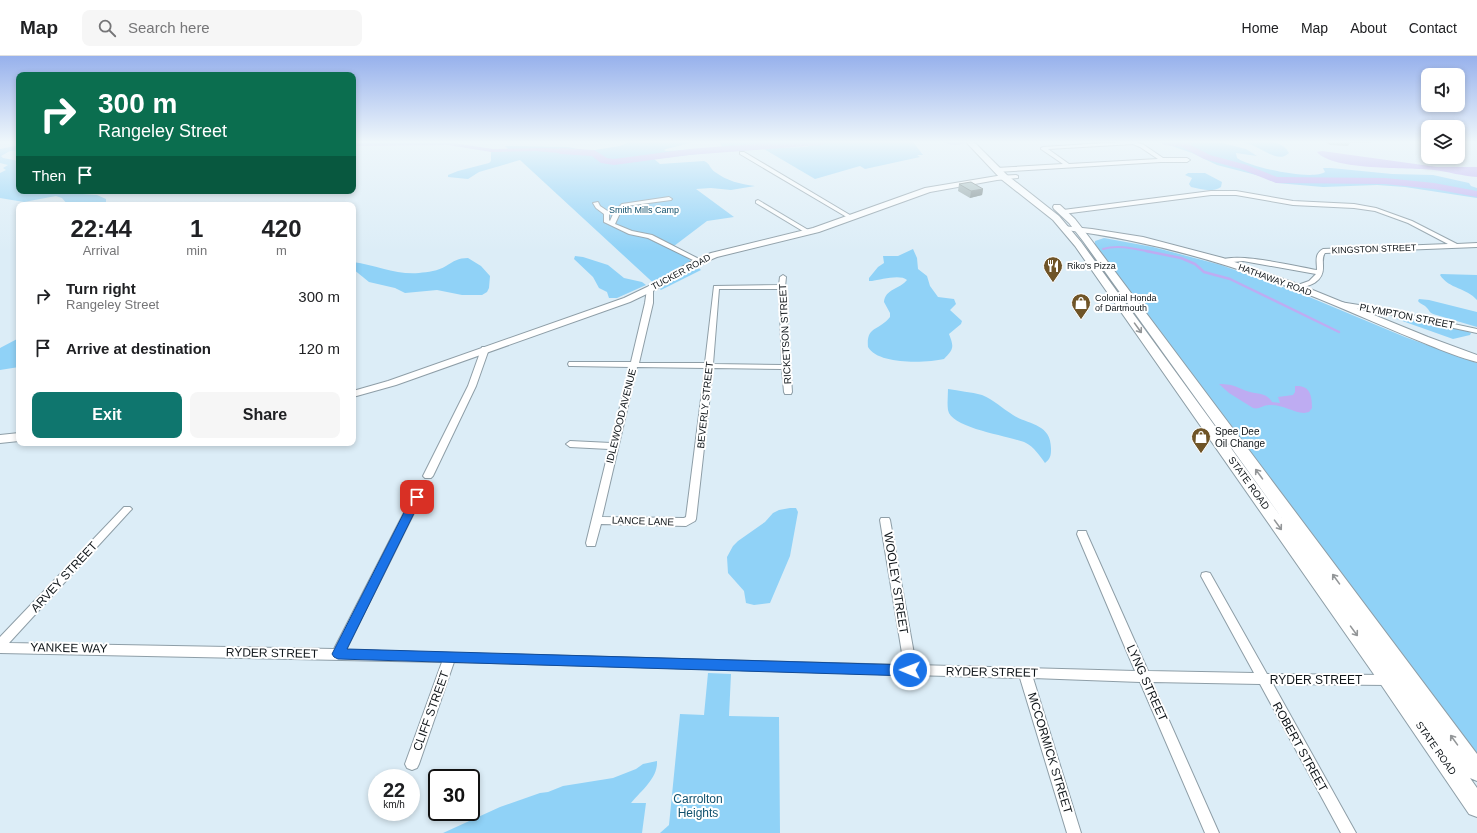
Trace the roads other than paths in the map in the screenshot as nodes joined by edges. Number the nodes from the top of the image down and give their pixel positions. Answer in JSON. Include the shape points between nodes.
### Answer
{"nodes":[{"id":1,"x":785,"y":178,"type":"edge"},
{"id":2,"x":967,"y":178,"type":"edge"},
{"id":3,"x":1015,"y":178,"type":"edge"},
{"id":4,"x":1018,"y":178,"type":"edge"},
{"id":5,"x":669,"y":199,"type":"dead end"},
{"id":6,"x":758,"y":202,"type":"dead end"},
{"id":7,"x":596,"y":203,"type":"dead end"},
{"id":8,"x":1063,"y":212,"type":"junction"},
{"id":9,"x":852,"y":218,"type":"junction"},
{"id":10,"x":612,"y":224,"type":"junction"},
{"id":11,"x":1072,"y":229,"type":"junction"},
{"id":12,"x":808,"y":232,"type":"junction"},
{"id":13,"x":1477,"y":245,"type":"edge"},
{"id":14,"x":1456,"y":246,"type":"junction"},
{"id":15,"x":699,"y":261,"type":"junction"},
{"id":16,"x":1223,"y":261,"type":"junction"},
{"id":17,"x":1320,"y":273,"type":"junction"},
{"id":18,"x":783,"y":277,"type":"dead end"},
{"id":19,"x":782,"y":287,"type":"junction"},
{"id":20,"x":1297,"y":287,"type":"junction"},
{"id":21,"x":650,"y":289,"type":"junction"},
{"id":22,"x":1336,"y":303,"type":"junction"},
{"id":23,"x":1477,"y":331,"type":"edge"},
{"id":24,"x":485,"y":349,"type":"junction"},
{"id":25,"x":1477,"y":359,"type":"edge"},
{"id":26,"x":572,"y":364,"type":"dead end"},
{"id":27,"x":634,"y":365,"type":"junction"},
{"id":28,"x":709,"y":366,"type":"junction"},
{"id":29,"x":786,"y":367,"type":"junction"},
{"id":30,"x":1178,"y":374,"type":"junction"},
{"id":31,"x":788,"y":392,"type":"dead end"},
{"id":32,"x":356,"y":393,"type":"edge"},
{"id":33,"x":16,"y":437,"type":"edge"},
{"id":34,"x":0,"y":439,"type":"edge"},
{"id":35,"x":570,"y":444,"type":"dead end"},
{"id":36,"x":614,"y":446,"type":"junction"},
{"id":37,"x":428,"y":476,"type":"dead end"},
{"id":38,"x":417,"y":497,"type":"dead end"},
{"id":39,"x":128,"y":509,"type":"dead end"},
{"id":40,"x":597,"y":520,"type":"junction"},
{"id":41,"x":690,"y":520,"type":"joint"},
{"id":42,"x":886,"y":520,"type":"dead end"},
{"id":43,"x":1082,"y":534,"type":"dead end"},
{"id":44,"x":591,"y":543,"type":"dead end"},
{"id":45,"x":1206,"y":576,"type":"dead end"},
{"id":46,"x":0,"y":646,"type":"edge"},
{"id":47,"x":139,"y":649,"type":"joint"},
{"id":48,"x":338,"y":654,"type":"junction"},
{"id":49,"x":450,"y":657,"type":"junction"},
{"id":50,"x":910,"y":670,"type":"junction"},
{"id":51,"x":1025,"y":673,"type":"junction"},
{"id":52,"x":1144,"y":676,"type":"junction"},
{"id":53,"x":1263,"y":680,"type":"junction"},
{"id":54,"x":1389,"y":680,"type":"junction"},
{"id":55,"x":412,"y":764,"type":"dead end"},
{"id":56,"x":1477,"y":771,"type":"edge"},
{"id":57,"x":1477,"y":806,"type":"edge"},
{"id":58,"x":1074,"y":833,"type":"edge"},
{"id":59,"x":1212,"y":833,"type":"edge"},
{"id":60,"x":1349,"y":833,"type":"edge"}],
"edges":[{"from":1,"to":9,"type":"street"},
{"from":2,"to":9,"type":"main road","name":"TUCKER ROAD"},
{"from":3,"to":11,"type":"main road","name":"STATE ROAD","via":[[1041,205]]},
{"from":4,"to":8,"type":"main road","name":"STATE ROAD"},
{"from":5,"to":10,"type":"street","via":[[624,205],[615,215]]},
{"from":6,"to":12,"type":"street"},
{"from":7,"to":10,"type":"street","via":[[607,213],[606,221]]},
{"from":8,"to":11,"type":"main road","name":"STATE ROAD"},
{"from":8,"to":14,"type":"street","via":[[1225,192],[1299,204],[1359,206],[1390,214]]},
{"from":9,"to":12,"type":"main road","name":"TUCKER ROAD"},
{"from":10,"to":15,"type":"street","via":[[631,233],[650,236]]},
{"from":11,"to":16,"type":"main road","name":"HATHAWAY ROAD","via":[[1150,242]]},
{"from":11,"to":30,"type":"main road","name":"STATE ROAD"},
{"from":12,"to":15,"type":"main road","name":"TUCKER ROAD","via":[[726,251]]},
{"from":13,"to":14,"type":"street","name":"KINGSTON STREET"},
{"from":14,"to":17,"type":"street","name":"KINGSTON STREET","via":[[1323,251],[1319,257]]},
{"from":15,"to":21,"type":"main road","name":"TUCKER ROAD"},
{"from":16,"to":17,"type":"street","via":[[1243,259]]},
{"from":16,"to":20,"type":"main road","name":"HATHAWAY ROAD"},
{"from":17,"to":20,"type":"street","via":[[1310,283]]},
{"from":18,"to":19,"type":"street","name":"RICKETSON STREET"},
{"from":19,"to":28,"type":"street","name":"BEVERLY STREET","via":[[716,288]]},
{"from":19,"to":29,"type":"street","name":"RICKETSON STREET"},
{"from":20,"to":22,"type":"main road","name":"HATHAWAY ROAD"},
{"from":21,"to":24,"type":"main road","name":"TUCKER ROAD","via":[[606,308]]},
{"from":21,"to":27,"type":"street","name":"IDLEWOOD AVENUE"},
{"from":22,"to":23,"type":"street","name":"PLYMPTON STREET"},
{"from":22,"to":25,"type":"main road","name":"HATHAWAY ROAD"},
{"from":24,"to":32,"type":"main road","name":"TUCKER ROAD","via":[[392,383]]},
{"from":24,"to":37,"type":"street","via":[[472,386]]},
{"from":26,"to":27,"type":"street"},
{"from":27,"to":28,"type":"street"},
{"from":27,"to":36,"type":"street","name":"IDLEWOOD AVENUE"},
{"from":28,"to":29,"type":"street"},
{"from":28,"to":41,"type":"street","name":"BEVERLY STREET","via":[[693,515]]},
{"from":29,"to":31,"type":"street","name":"RICKETSON STREET"},
{"from":30,"to":54,"type":"main road","name":"STATE ROAD","one_way":true},
{"from":56,"to":30,"type":"main road","name":"STATE ROAD","one_way":true},
{"from":33,"to":34,"type":"main road"},
{"from":35,"to":36,"type":"street"},
{"from":36,"to":40,"type":"street","name":"IDLEWOOD AVENUE"},
{"from":38,"to":48,"type":"street"},
{"from":39,"to":46,"type":"street","name":"ARVEY STREET"},
{"from":40,"to":41,"type":"street","name":"LANCE LANE"},
{"from":40,"to":44,"type":"street","name":"IDLEWOOD AVENUE"},
{"from":42,"to":50,"type":"street","name":"WOOLEY STREET"},
{"from":43,"to":52,"type":"street","name":"LYNG STREET"},
{"from":45,"to":53,"type":"street","name":"ROBERT STREET"},
{"from":46,"to":47,"type":"street","name":"YANKEE WAY"},
{"from":47,"to":48,"type":"street","name":"RYDER STREET"},
{"from":48,"to":49,"type":"street","name":"RYDER STREET"},
{"from":49,"to":50,"type":"street","name":"RYDER STREET"},
{"from":49,"to":55,"type":"street","name":"CLIFF STREET"},
{"from":50,"to":51,"type":"street","name":"RYDER STREET"},
{"from":51,"to":52,"type":"street","name":"RYDER STREET"},
{"from":51,"to":58,"type":"street","name":"MCCORMICK STREET"},
{"from":52,"to":53,"type":"street","name":"RYDER STREET"},
{"from":52,"to":59,"type":"street","name":"LYNG STREET"},
{"from":53,"to":54,"type":"street","name":"RYDER STREET"},
{"from":53,"to":60,"type":"street","name":"ROBERT STREET"},
{"from":54,"to":57,"type":"main road","name":"STATE ROAD"}]}
